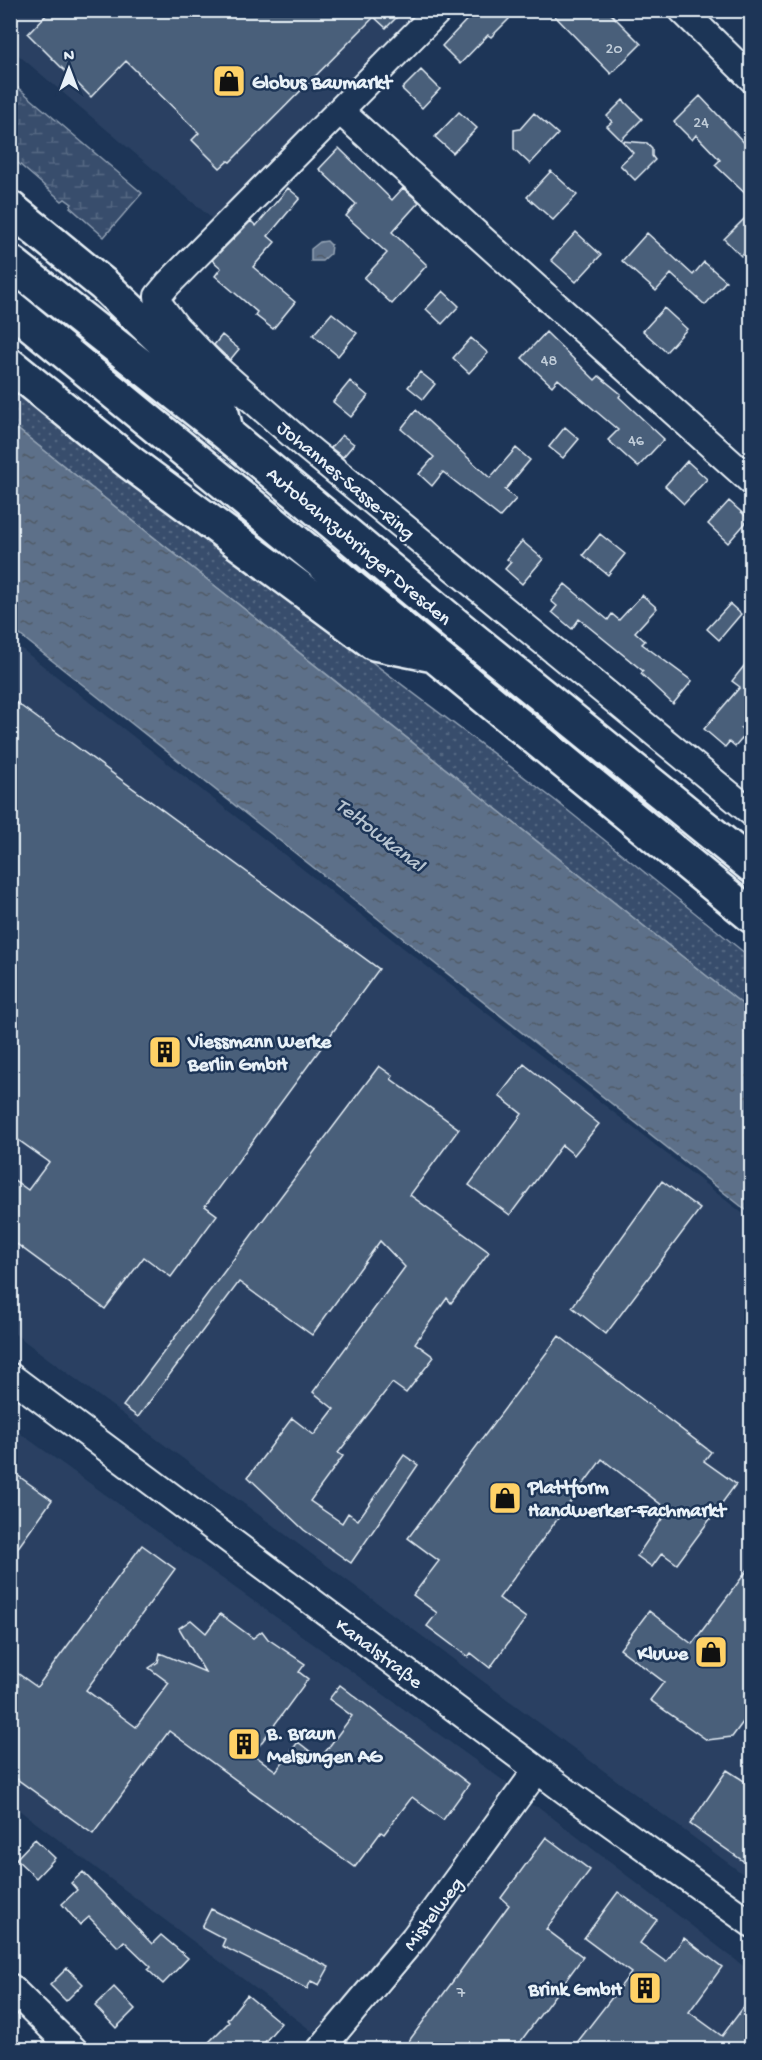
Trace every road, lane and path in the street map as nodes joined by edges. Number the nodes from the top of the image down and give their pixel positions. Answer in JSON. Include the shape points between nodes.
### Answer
{"nodes":[{"id":1,"x":439,"y":10,"type":"edge"},
{"id":2,"x":682,"y":10,"type":"edge"},
{"id":3,"x":752,"y":79,"type":"edge"},
{"id":4,"x":340,"y":111,"type":"junction"},
{"id":5,"x":10,"y":208,"type":"edge"},
{"id":6,"x":10,"y":262,"type":"edge"},
{"id":7,"x":10,"y":307,"type":"edge"},
{"id":8,"x":10,"y":365,"type":"edge"},
{"id":9,"x":227,"y":434,"type":"junction"},
{"id":10,"x":752,"y":482,"type":"edge"},
{"id":11,"x":434,"y":655,"type":"junction"},
{"id":12,"x":752,"y":813,"type":"edge"},
{"id":13,"x":752,"y":866,"type":"edge"},
{"id":14,"x":752,"y":916,"type":"edge"},
{"id":15,"x":10,"y":1376,"type":"edge"},
{"id":16,"x":537,"y":1770,"type":"junction"},
{"id":17,"x":752,"y":1924,"type":"edge"},
{"id":18,"x":10,"y":1987,"type":"edge"},
{"id":19,"x":74,"y":2049,"type":"edge"},
{"id":20,"x":320,"y":2049,"type":"edge"}],
"edges":[{"from":1,"to":4,"type":"street","name":"Johannes-Sasse-Ring"},
{"from":2,"to":3,"type":"street"},
{"from":4,"to":10,"type":"street"},
{"from":4,"to":12,"type":"street","name":"Johannes-Sasse-Ring","via":[[168,284],[158,296],[159,304],[213,364],[304,445]]},
{"from":5,"to":9,"type":"highway","via":[[104,285],[217,393]]},
{"from":6,"to":9,"type":"highway","name":"Autobahnzubringer Dresden"},
{"from":7,"to":11,"type":"highway"},
{"from":8,"to":11,"type":"highway","via":[[131,463],[374,643]]},
{"from":9,"to":13,"type":"highway","name":"Autobahnzubringer Dresden"},
{"from":11,"to":14,"type":"highway"},
{"from":15,"to":16,"type":"street","name":"Kanalstraße"},
{"from":16,"to":17,"type":"street","name":"Kanalstraße"},
{"from":16,"to":20,"type":"street","name":"Mistelweg","via":[[414,1938]]},
{"from":18,"to":19,"type":"street"}]}
